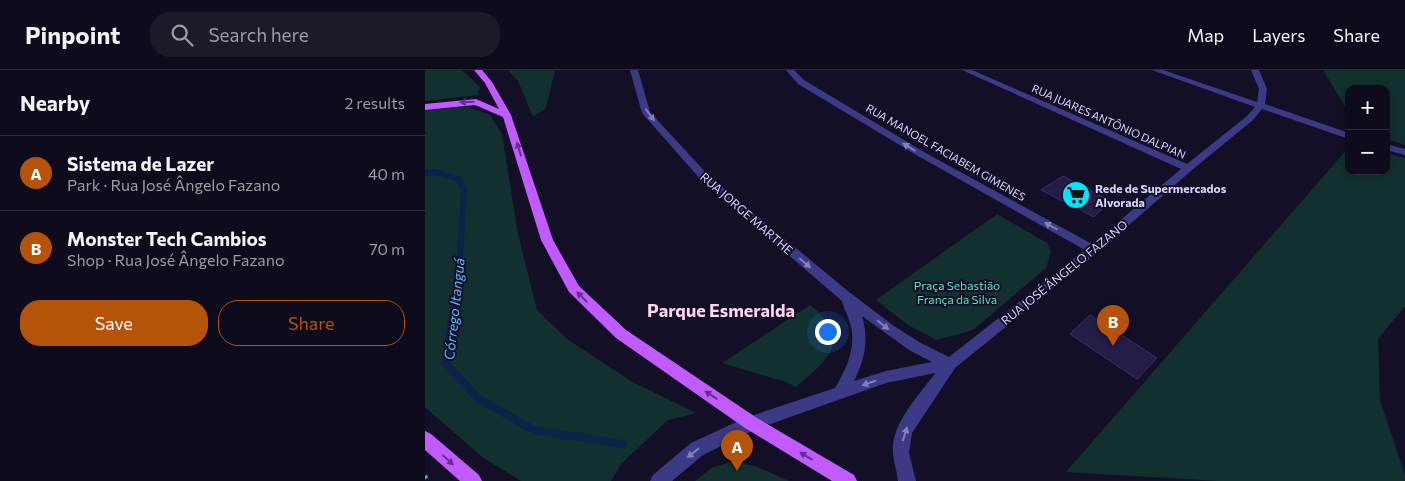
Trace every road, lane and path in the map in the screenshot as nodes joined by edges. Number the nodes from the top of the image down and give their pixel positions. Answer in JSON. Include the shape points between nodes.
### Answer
{"nodes":[{"id":1,"x":478,"y":70,"type":"edge"},
{"id":2,"x":634,"y":70,"type":"edge"},
{"id":3,"x":790,"y":70,"type":"edge"},
{"id":4,"x":966,"y":70,"type":"edge"},
{"id":5,"x":1156,"y":70,"type":"edge"},
{"id":6,"x":1255,"y":70,"type":"edge"},
{"id":7,"x":1260,"y":106,"type":"junction"},
{"id":8,"x":425,"y":107,"type":"edge"},
{"id":9,"x":507,"y":115,"type":"junction"},
{"id":10,"x":1345,"y":135,"type":"edge"},
{"id":11,"x":1390,"y":148,"type":"edge"},
{"id":12,"x":1405,"y":152,"type":"edge"},
{"id":13,"x":1188,"y":168,"type":"junction"},
{"id":14,"x":1093,"y":250,"type":"junction"},
{"id":15,"x":844,"y":295,"type":"junction"},
{"id":16,"x":951,"y":364,"type":"junction"},
{"id":17,"x":840,"y":392,"type":"junction"},
{"id":18,"x":751,"y":422,"type":"junction"},
{"id":19,"x":425,"y":438,"type":"edge"},
{"id":20,"x":425,"y":476,"type":"edge"},
{"id":21,"x":429,"y":481,"type":"edge"},
{"id":22,"x":473,"y":481,"type":"edge"},
{"id":23,"x":659,"y":481,"type":"edge"},
{"id":24,"x":848,"y":481,"type":"edge"},
{"id":25,"x":907,"y":481,"type":"edge"}],
"edges":[{"from":1,"to":9,"type":"main road"},
{"from":2,"to":15,"type":"street","name":"RUA JORGE MARTHE","one_way":true,"via":[[646,113],[705,178]]},
{"from":14,"to":3,"type":"street","name":"RUA MANOEL FACIABEM GIMENES","one_way":true,"via":[[921,154],[801,82]]},
{"from":4,"to":13,"type":"street","name":"RUA JUARES ANTÔNIO DALPIAN"},
{"from":5,"to":7,"type":"street"},
{"from":6,"to":7,"type":"street","via":[[1263,89]]},
{"from":7,"to":10,"type":"street"},
{"from":7,"to":13,"type":"street","name":"RUA JOSÉ ÂNGELO FAZANO","via":[[1251,118]]},
{"from":9,"to":8,"type":"main road","one_way":true,"via":[[476,102]]},
{"from":18,"to":9,"type":"main road","one_way":true,"via":[[621,334],[574,289],[547,240]]},
{"from":11,"to":12,"type":"street"},
{"from":13,"to":14,"type":"street","name":"RUA JOSÉ ÂNGELO FAZANO"},
{"from":14,"to":16,"type":"street","name":"RUA JOSÉ ÂNGELO FAZANO"},
{"from":15,"to":16,"type":"street","name":"RUA JORGE MARTHE","one_way":true,"via":[[913,346]]},
{"from":15,"to":17,"type":"street","name":"RUA JORGE MARTHE","via":[[859,323],[860,343],[852,373]]},
{"from":16,"to":17,"type":"street","name":"RUA JOSÉ ÂNGELO FAZANO","one_way":true,"via":[[886,377]]},
{"from":25,"to":16,"type":"street","name":"RUA JOSÉ ÂNGELO FAZANO","one_way":true,"via":[[901,453],[904,432]]},
{"from":17,"to":18,"type":"street","name":"RUA JOSÉ ÂNGELO FAZANO"},
{"from":18,"to":23,"type":"street","name":"RUA JOSÉ ÂNGELO FAZANO","one_way":true,"via":[[697,449]]},
{"from":24,"to":18,"type":"main road","one_way":true},
{"from":19,"to":22,"type":"main road","one_way":true},
{"from":20,"to":21,"type":"path"}]}
